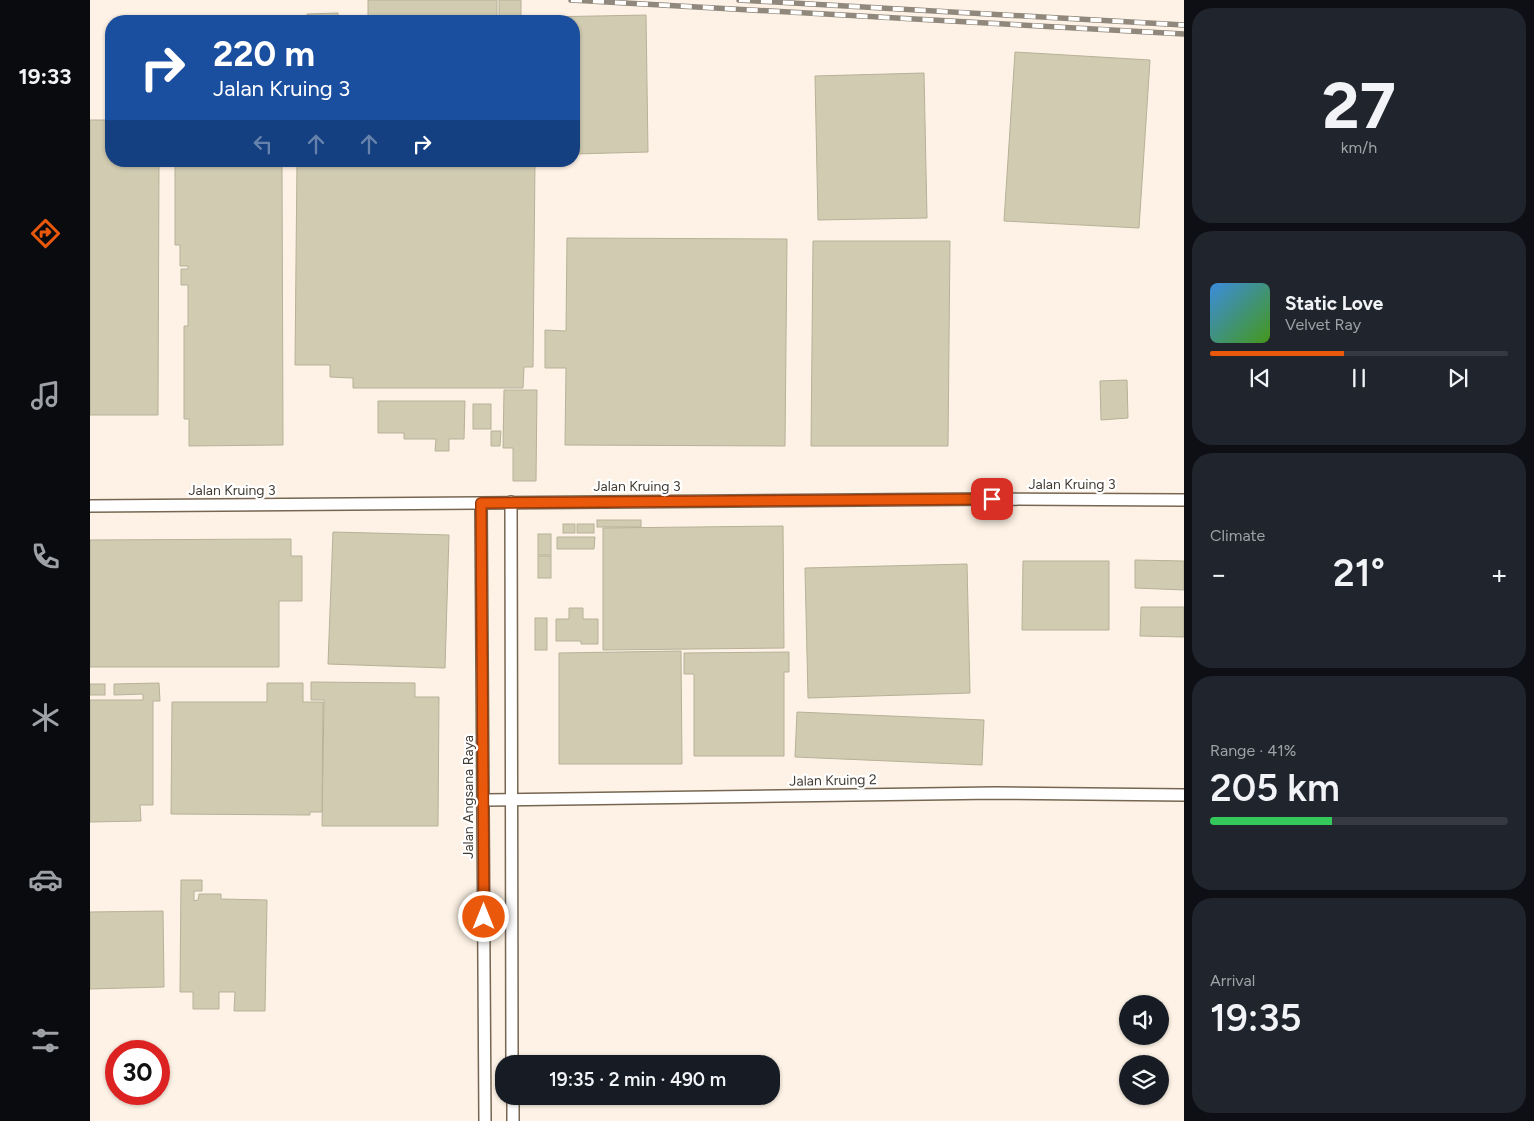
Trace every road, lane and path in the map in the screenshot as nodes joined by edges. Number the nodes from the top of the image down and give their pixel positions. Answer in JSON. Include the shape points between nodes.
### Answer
{"nodes":[{"id":1,"x":1184,"y":500,"type":"edge"},
{"id":2,"x":511,"y":502,"type":"junction"},
{"id":3,"x":481,"y":503,"type":"junction"},
{"id":4,"x":90,"y":506,"type":"edge"},
{"id":5,"x":1184,"y":795,"type":"edge"},
{"id":6,"x":512,"y":799,"type":"junction"},
{"id":7,"x":483,"y":800,"type":"junction"},
{"id":8,"x":512,"y":1055,"type":"edge"},
{"id":9,"x":512,"y":1105,"type":"edge"},
{"id":10,"x":485,"y":1121,"type":"edge"},
{"id":11,"x":513,"y":1121,"type":"edge"}],
"edges":[{"from":1,"to":2,"type":"street","name":"Jalan Kruing 3"},
{"from":2,"to":3,"type":"street","name":"Jalan Kruing 3"},
{"from":2,"to":6,"type":"street"},
{"from":3,"to":4,"type":"street","name":"Jalan Kruing 3"},
{"from":3,"to":7,"type":"street","name":"Jalan Angsana Raya"},
{"from":5,"to":6,"type":"street","name":"Jalan Kruing 2","via":[[996,793]]},
{"from":6,"to":7,"type":"street","name":"Jalan Kruing 2"},
{"from":6,"to":8,"type":"street"},
{"from":7,"to":10,"type":"street","name":"Jalan Angsana Raya"},
{"from":9,"to":11,"type":"street"}]}
